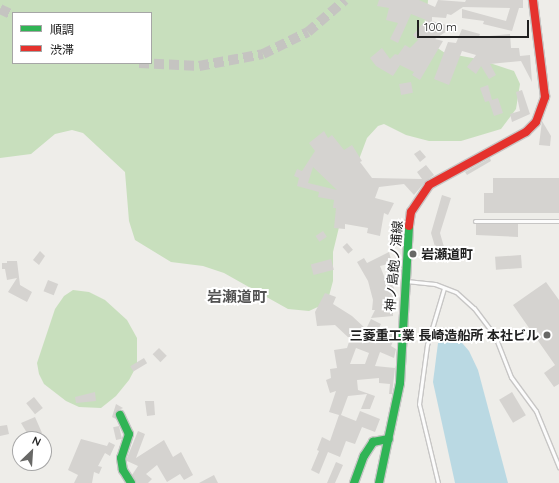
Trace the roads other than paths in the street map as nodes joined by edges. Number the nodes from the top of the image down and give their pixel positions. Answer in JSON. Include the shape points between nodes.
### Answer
{"nodes":[{"id":1,"x":533,"y":0,"type":"edge"},
{"id":2,"x":475,"y":220,"type":"dead end"},
{"id":3,"x":559,"y":221,"type":"edge"},
{"id":4,"x":405,"y":281,"type":"junction"},
{"id":5,"x":444,"y":288,"type":"junction"},
{"id":6,"x":120,"y":415,"type":"dead end"},
{"id":7,"x":389,"y":439,"type":"junction"},
{"id":8,"x":559,"y":467,"type":"edge"},
{"id":9,"x":130,"y":483,"type":"edge"},
{"id":10,"x":354,"y":483,"type":"edge"},
{"id":11,"x":379,"y":483,"type":"edge"},
{"id":12,"x":438,"y":483,"type":"edge"}],
"edges":[{"from":1,"to":4,"type":"main road","name":"神ノ島飽ノ浦線","via":[[545,97],[543,107],[536,122],[526,132],[436,179],[422,191],[408,224]]},
{"from":2,"to":3,"type":"lane"},
{"from":4,"to":5,"type":"lane"},
{"from":4,"to":7,"type":"main road","name":"神ノ島飽ノ浦線","via":[[400,338],[400,383]]},
{"from":5,"to":8,"type":"lane","via":[[456,292],[474,308],[495,336],[511,378],[536,411]]},
{"from":5,"to":12,"type":"lane","via":[[427,346],[419,404]]},
{"from":6,"to":9,"type":"main road","via":[[129,434],[121,458],[123,470]]},
{"from":7,"to":10,"type":"main road","via":[[373,442],[364,456]]},
{"from":7,"to":11,"type":"main road","name":"神ノ島飽ノ浦線"}]}
